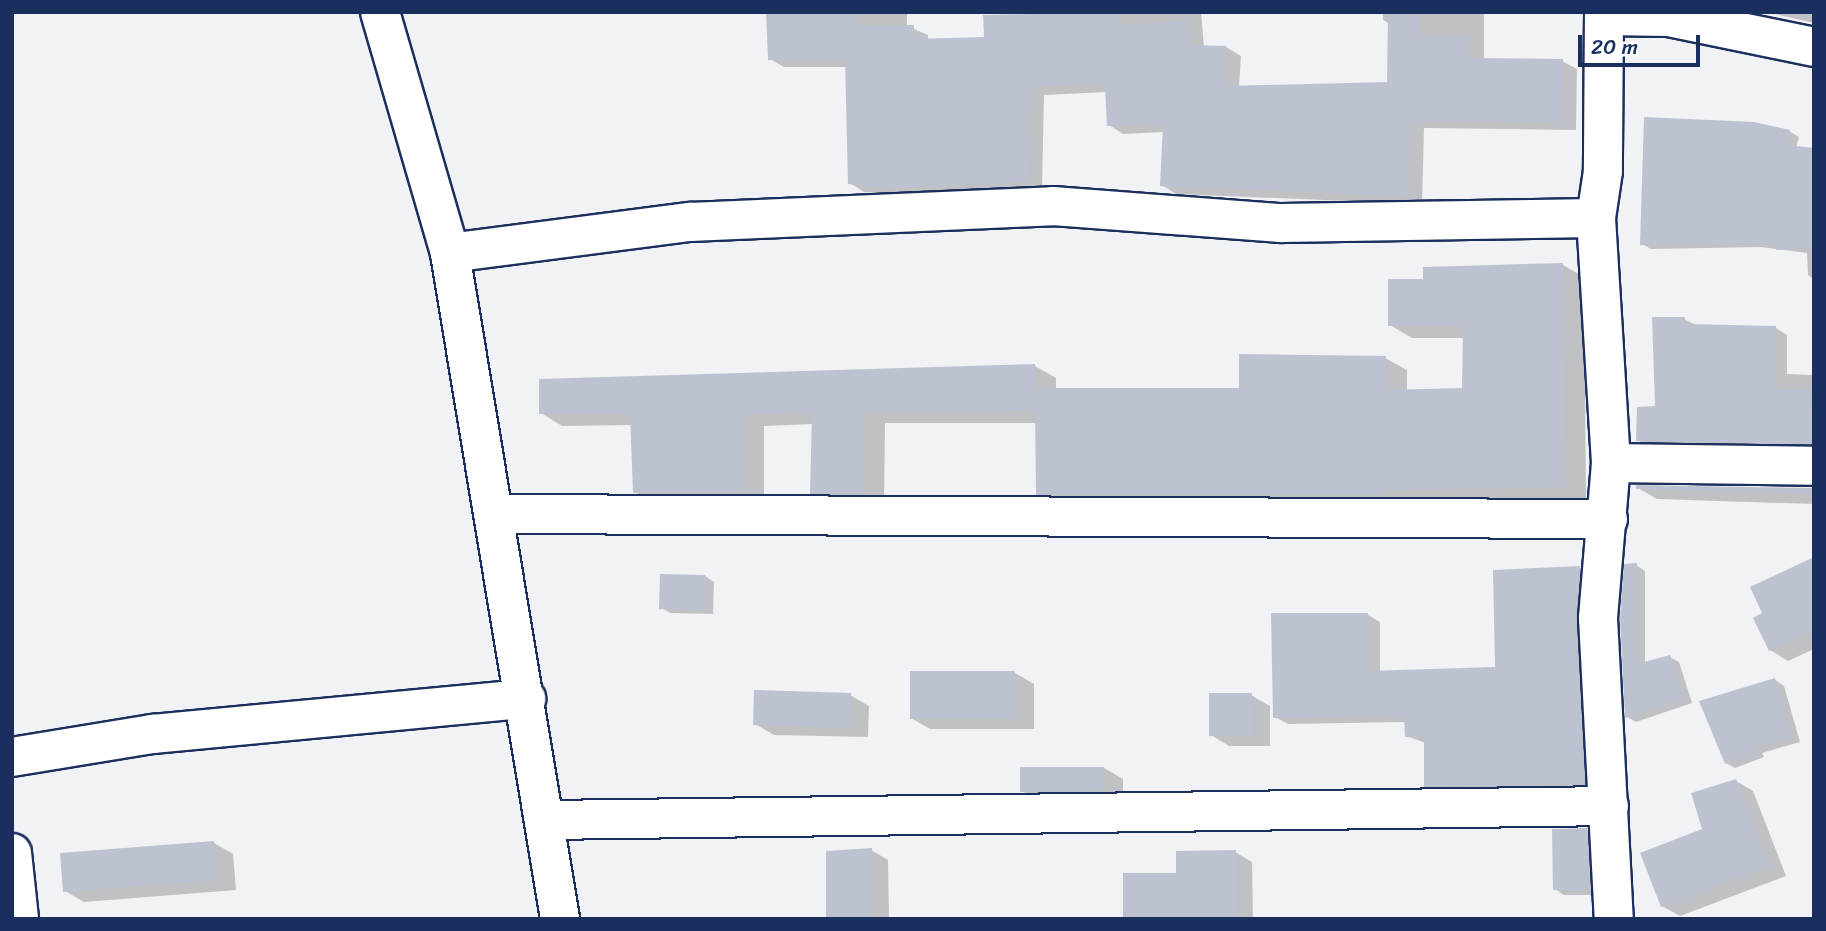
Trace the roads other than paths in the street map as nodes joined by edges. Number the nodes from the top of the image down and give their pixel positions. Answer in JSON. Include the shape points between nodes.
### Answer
{"nodes":[{"id":1,"x":380,"y":12,"type":"edge"},
{"id":2,"x":1604,"y":14,"type":"edge"},
{"id":3,"x":1814,"y":47,"type":"edge"},
{"id":4,"x":1596,"y":218,"type":"junction"},
{"id":5,"x":450,"y":253,"type":"junction"},
{"id":6,"x":1611,"y":463,"type":"junction"},
{"id":7,"x":1814,"y":466,"type":"edge"},
{"id":8,"x":495,"y":514,"type":"junction"},
{"id":9,"x":1608,"y":520,"type":"junction"},
{"id":10,"x":526,"y":699,"type":"junction"},
{"id":11,"x":12,"y":757,"type":"edge"},
{"id":12,"x":1609,"y":806,"type":"junction"},
{"id":13,"x":545,"y":820,"type":"junction"},
{"id":14,"x":12,"y":853,"type":"edge"},
{"id":15,"x":19,"y":919,"type":"edge"},
{"id":16,"x":560,"y":919,"type":"edge"},
{"id":17,"x":1614,"y":919,"type":"edge"}],
"edges":[{"from":1,"to":5,"type":"street"},
{"from":2,"to":3,"type":"street","via":[[1668,17]]},
{"from":2,"to":4,"type":"street","via":[[1603,171]]},
{"from":4,"to":5,"type":"street","via":[[1281,223],[1053,206],[690,222]]},
{"from":4,"to":6,"type":"street"},
{"from":5,"to":8,"type":"street"},
{"from":6,"to":7,"type":"street"},
{"from":6,"to":9,"type":"street"},
{"from":8,"to":9,"type":"street"},
{"from":8,"to":10,"type":"street"},
{"from":9,"to":12,"type":"street","via":[[1598,618]]},
{"from":10,"to":11,"type":"street","via":[[153,734]]},
{"from":10,"to":13,"type":"street"},
{"from":12,"to":13,"type":"street"},
{"from":12,"to":17,"type":"street"},
{"from":13,"to":16,"type":"street"},
{"from":14,"to":15,"type":"street"}]}
